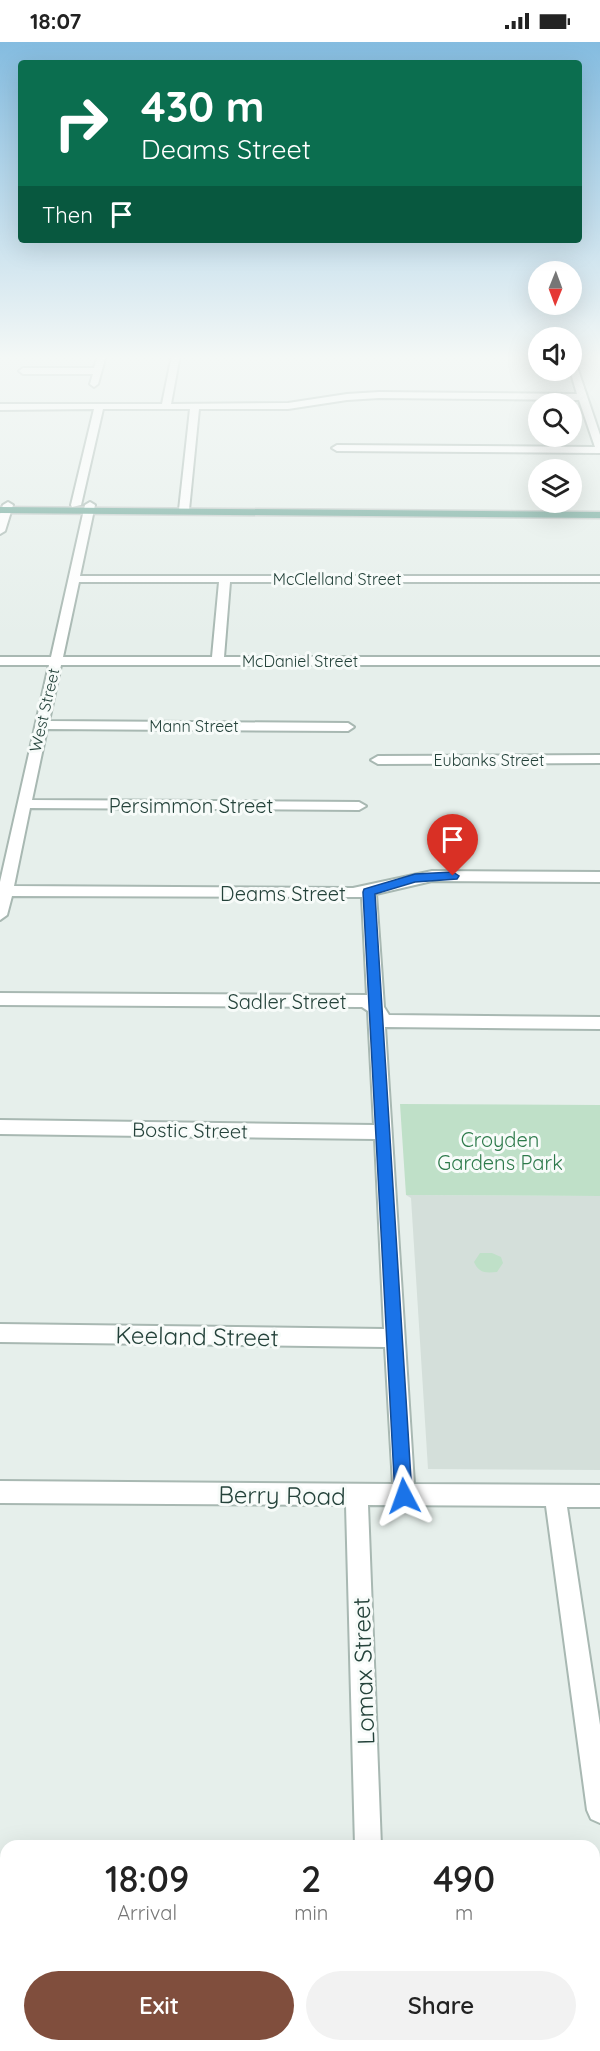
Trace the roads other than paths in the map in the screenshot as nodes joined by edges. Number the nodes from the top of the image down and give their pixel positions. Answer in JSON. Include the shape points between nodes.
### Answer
{"nodes":[{"id":1,"x":89,"y":449,"type":"edge"},
{"id":2,"x":190,"y":449,"type":"edge"},
{"id":3,"x":436,"y":449,"type":"edge"},
{"id":4,"x":600,"y":450,"type":"edge"},
{"id":5,"x":76,"y":505,"type":"junction"},
{"id":6,"x":3,"y":508,"type":"edge"},
{"id":7,"x":89,"y":508,"type":"junction"},
{"id":8,"x":184,"y":508,"type":"junction"},
{"id":9,"x":600,"y":509,"type":"edge"},
{"id":10,"x":582,"y":510,"type":"edge"},
{"id":11,"x":528,"y":511,"type":"edge"},
{"id":12,"x":570,"y":513,"type":"edge"},
{"id":13,"x":600,"y":515,"type":"edge"},
{"id":14,"x":0,"y":531,"type":"edge"},
{"id":15,"x":74,"y":579,"type":"junction"},
{"id":16,"x":225,"y":579,"type":"junction"},
{"id":17,"x":600,"y":579,"type":"edge"},
{"id":18,"x":0,"y":661,"type":"edge"},
{"id":19,"x":55,"y":661,"type":"junction"},
{"id":20,"x":218,"y":661,"type":"junction"},
{"id":21,"x":600,"y":662,"type":"edge"},
{"id":22,"x":40,"y":725,"type":"junction"},
{"id":23,"x":348,"y":727,"type":"dead end"},
{"id":24,"x":600,"y":759,"type":"edge"},
{"id":25,"x":378,"y":760,"type":"dead end"},
{"id":26,"x":23,"y":804,"type":"junction"},
{"id":27,"x":359,"y":806,"type":"dead end"},
{"id":28,"x":600,"y":877,"type":"edge"},
{"id":29,"x":3,"y":891,"type":"edge"},
{"id":30,"x":369,"y":892,"type":"junction"},
{"id":31,"x":0,"y":915,"type":"edge"},
{"id":32,"x":0,"y":999,"type":"edge"},
{"id":33,"x":376,"y":1010,"type":"junction"},
{"id":34,"x":600,"y":1023,"type":"edge"},
{"id":35,"x":0,"y":1127,"type":"edge"},
{"id":36,"x":381,"y":1132,"type":"junction"},
{"id":37,"x":0,"y":1333,"type":"edge"},
{"id":38,"x":394,"y":1338,"type":"junction"},
{"id":39,"x":0,"y":1492,"type":"edge"},
{"id":40,"x":357,"y":1496,"type":"junction"},
{"id":41,"x":404,"y":1496,"type":"junction"},
{"id":42,"x":555,"y":1496,"type":"junction"},
{"id":43,"x":600,"y":1496,"type":"edge"},
{"id":44,"x":600,"y":1810,"type":"edge"},
{"id":45,"x":369,"y":1840,"type":"edge"}],
"edges":[{"from":1,"to":5,"type":"street"},
{"from":2,"to":8,"type":"street"},
{"from":3,"to":4,"type":"street"},
{"from":5,"to":6,"type":"main road"},
{"from":5,"to":7,"type":"main road"},
{"from":6,"to":7,"type":"main road"},
{"from":6,"to":14,"type":"street"},
{"from":7,"to":8,"type":"main road"},
{"from":7,"to":15,"type":"street","name":"West Street"},
{"from":8,"to":11,"type":"main road"},
{"from":9,"to":10,"type":"main road"},
{"from":12,"to":13,"type":"main road"},
{"from":15,"to":16,"type":"street","name":"McClelland Street"},
{"from":15,"to":19,"type":"street","name":"West Street"},
{"from":16,"to":17,"type":"street","name":"McClelland Street"},
{"from":16,"to":20,"type":"street"},
{"from":18,"to":19,"type":"street","name":"McDaniel Street"},
{"from":19,"to":20,"type":"street","name":"McDaniel Street"},
{"from":19,"to":22,"type":"street","name":"West Street"},
{"from":20,"to":21,"type":"street","name":"McDaniel Street"},
{"from":22,"to":23,"type":"street","name":"Mann Street"},
{"from":22,"to":26,"type":"street","name":"West Street"},
{"from":24,"to":25,"type":"street","name":"Eubanks Street"},
{"from":26,"to":27,"type":"street","name":"Persimmon Street"},
{"from":26,"to":29,"type":"street","name":"West Street"},
{"from":28,"to":30,"type":"street","name":"Deams Street","via":[[432,876]]},
{"from":29,"to":30,"type":"street","name":"Deams Street"},
{"from":29,"to":31,"type":"street","name":"West Street"},
{"from":30,"to":33,"type":"street"},
{"from":32,"to":33,"type":"street","name":"Sadler Street","via":[[366,1001]]},
{"from":33,"to":34,"type":"street","name":"Sadler Street","via":[[384,1022]]},
{"from":33,"to":36,"type":"street"},
{"from":35,"to":36,"type":"street","name":"Bostic Street"},
{"from":36,"to":38,"type":"street"},
{"from":37,"to":38,"type":"street","name":"Keeland Street"},
{"from":38,"to":41,"type":"street"},
{"from":39,"to":40,"type":"street","name":"Berry Road"},
{"from":40,"to":41,"type":"street","name":"Berry Road"},
{"from":40,"to":45,"type":"street","name":"Lomax Street"},
{"from":41,"to":42,"type":"street","name":"Berry Road"},
{"from":42,"to":43,"type":"street","name":"Berry Road"},
{"from":42,"to":44,"type":"street"}]}
